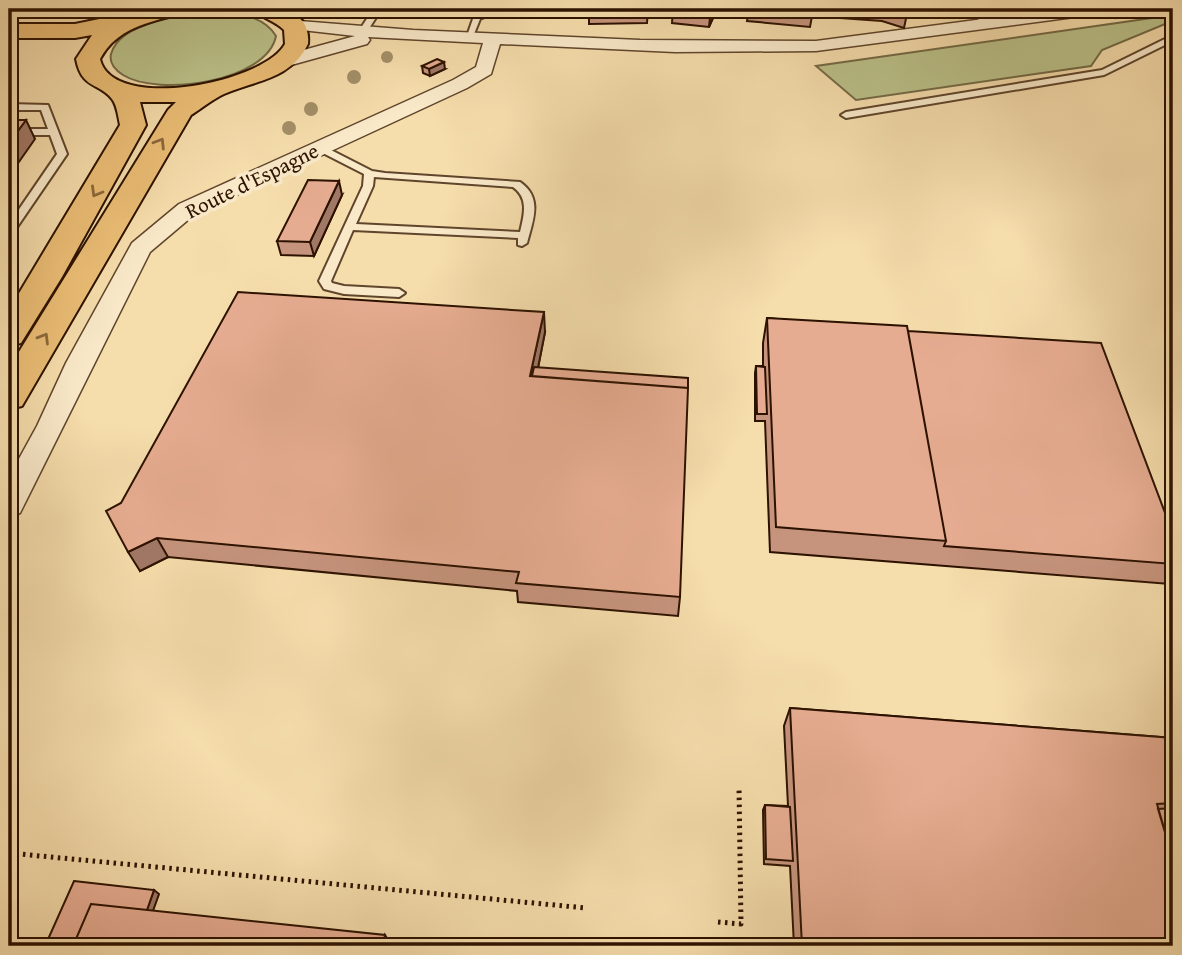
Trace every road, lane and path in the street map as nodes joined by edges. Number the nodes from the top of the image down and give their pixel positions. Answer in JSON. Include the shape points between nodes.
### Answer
{"nodes":[{"id":1,"x":171,"y":9,"type":"edge"},
{"id":2,"x":265,"y":9,"type":"edge"},
{"id":3,"x":498,"y":9,"type":"edge"},
{"id":4,"x":1097,"y":9,"type":"edge"},
{"id":5,"x":988,"y":16,"type":"edge"},
{"id":6,"x":129,"y":21,"type":"junction"},
{"id":7,"x":293,"y":24,"type":"junction"},
{"id":8,"x":9,"y":31,"type":"edge"},
{"id":9,"x":410,"y":34,"type":"junction"},
{"id":10,"x":469,"y":37,"type":"junction"},
{"id":11,"x":1173,"y":38,"type":"edge"},
{"id":12,"x":493,"y":39,"type":"junction"},
{"id":13,"x":9,"y":44,"type":"edge"},
{"id":14,"x":88,"y":59,"type":"junction"},
{"id":15,"x":284,"y":61,"type":"junction"},
{"id":16,"x":117,"y":89,"type":"junction"},
{"id":17,"x":212,"y":91,"type":"junction"},
{"id":18,"x":9,"y":107,"type":"edge"},
{"id":19,"x":846,"y":115,"type":"dead end"},
{"id":20,"x":9,"y":132,"type":"edge"},
{"id":21,"x":54,"y":132,"type":"junction"},
{"id":22,"x":320,"y":148,"type":"junction"},
{"id":23,"x":369,"y":173,"type":"junction"},
{"id":24,"x":349,"y":227,"type":"junction"},
{"id":25,"x":9,"y":231,"type":"edge"},
{"id":26,"x":399,"y":293,"type":"dead end"},
{"id":27,"x":9,"y":335,"type":"edge"},
{"id":28,"x":9,"y":397,"type":"edge"},
{"id":29,"x":9,"y":505,"type":"edge"},
{"id":30,"x":739,"y":787,"type":"dead end"},
{"id":31,"x":9,"y":853,"type":"edge"},
{"id":32,"x":586,"y":908,"type":"dead end"},
{"id":33,"x":718,"y":922,"type":"dead end"}],
"edges":[{"from":1,"to":6,"type":"main road"},
{"from":2,"to":7,"type":"main road"},
{"from":3,"to":10,"type":"lane","via":[[477,18]]},
{"from":4,"to":5,"type":"street"},
{"from":5,"to":12,"type":"street","via":[[816,46],[711,48]]},
{"from":6,"to":8,"type":"main road","via":[[75,31]]},
{"from":6,"to":14,"type":"main road","via":[[99,40]]},
{"from":7,"to":9,"type":"street","via":[[368,24]]},
{"from":7,"to":15,"type":"main road","via":[[298,33],[296,47]]},
{"from":9,"to":10,"type":"street"},
{"from":9,"to":15,"type":"street","via":[[340,44]]},
{"from":10,"to":12,"type":"street"},
{"from":11,"to":19,"type":"lane","via":[[1104,72]]},
{"from":12,"to":22,"type":"street","name":"Route d'Espagne","via":[[484,70]]},
{"from":13,"to":14,"type":"main road","via":[[66,48]]},
{"from":14,"to":16,"type":"main road","via":[[92,74]]},
{"from":15,"to":17,"type":"main road","via":[[248,80]]},
{"from":16,"to":17,"type":"main road","via":[[159,95]]},
{"from":16,"to":27,"type":"main road","one_way":true,"via":[[127,101],[133,125]]},
{"from":28,"to":17,"type":"main road","one_way":true,"via":[[181,110]]},
{"from":18,"to":21,"type":"lane","via":[[45,107]]},
{"from":20,"to":21,"type":"lane"},
{"from":21,"to":25,"type":"lane","via":[[62,154]]},
{"from":22,"to":23,"type":"lane"},
{"from":22,"to":29,"type":"street","name":"Route d'Espagne","via":[[187,209],[140,248]]},
{"from":23,"to":24,"type":"lane","via":[[368,186]]},
{"from":23,"to":24,"type":"lane","via":[[516,184],[528,191],[531,199],[523,239]]},
{"from":24,"to":26,"type":"lane","via":[[325,281],[328,286]]},
{"from":30,"to":33,"type":"path","via":[[741,924]]},
{"from":31,"to":32,"type":"path"}]}
